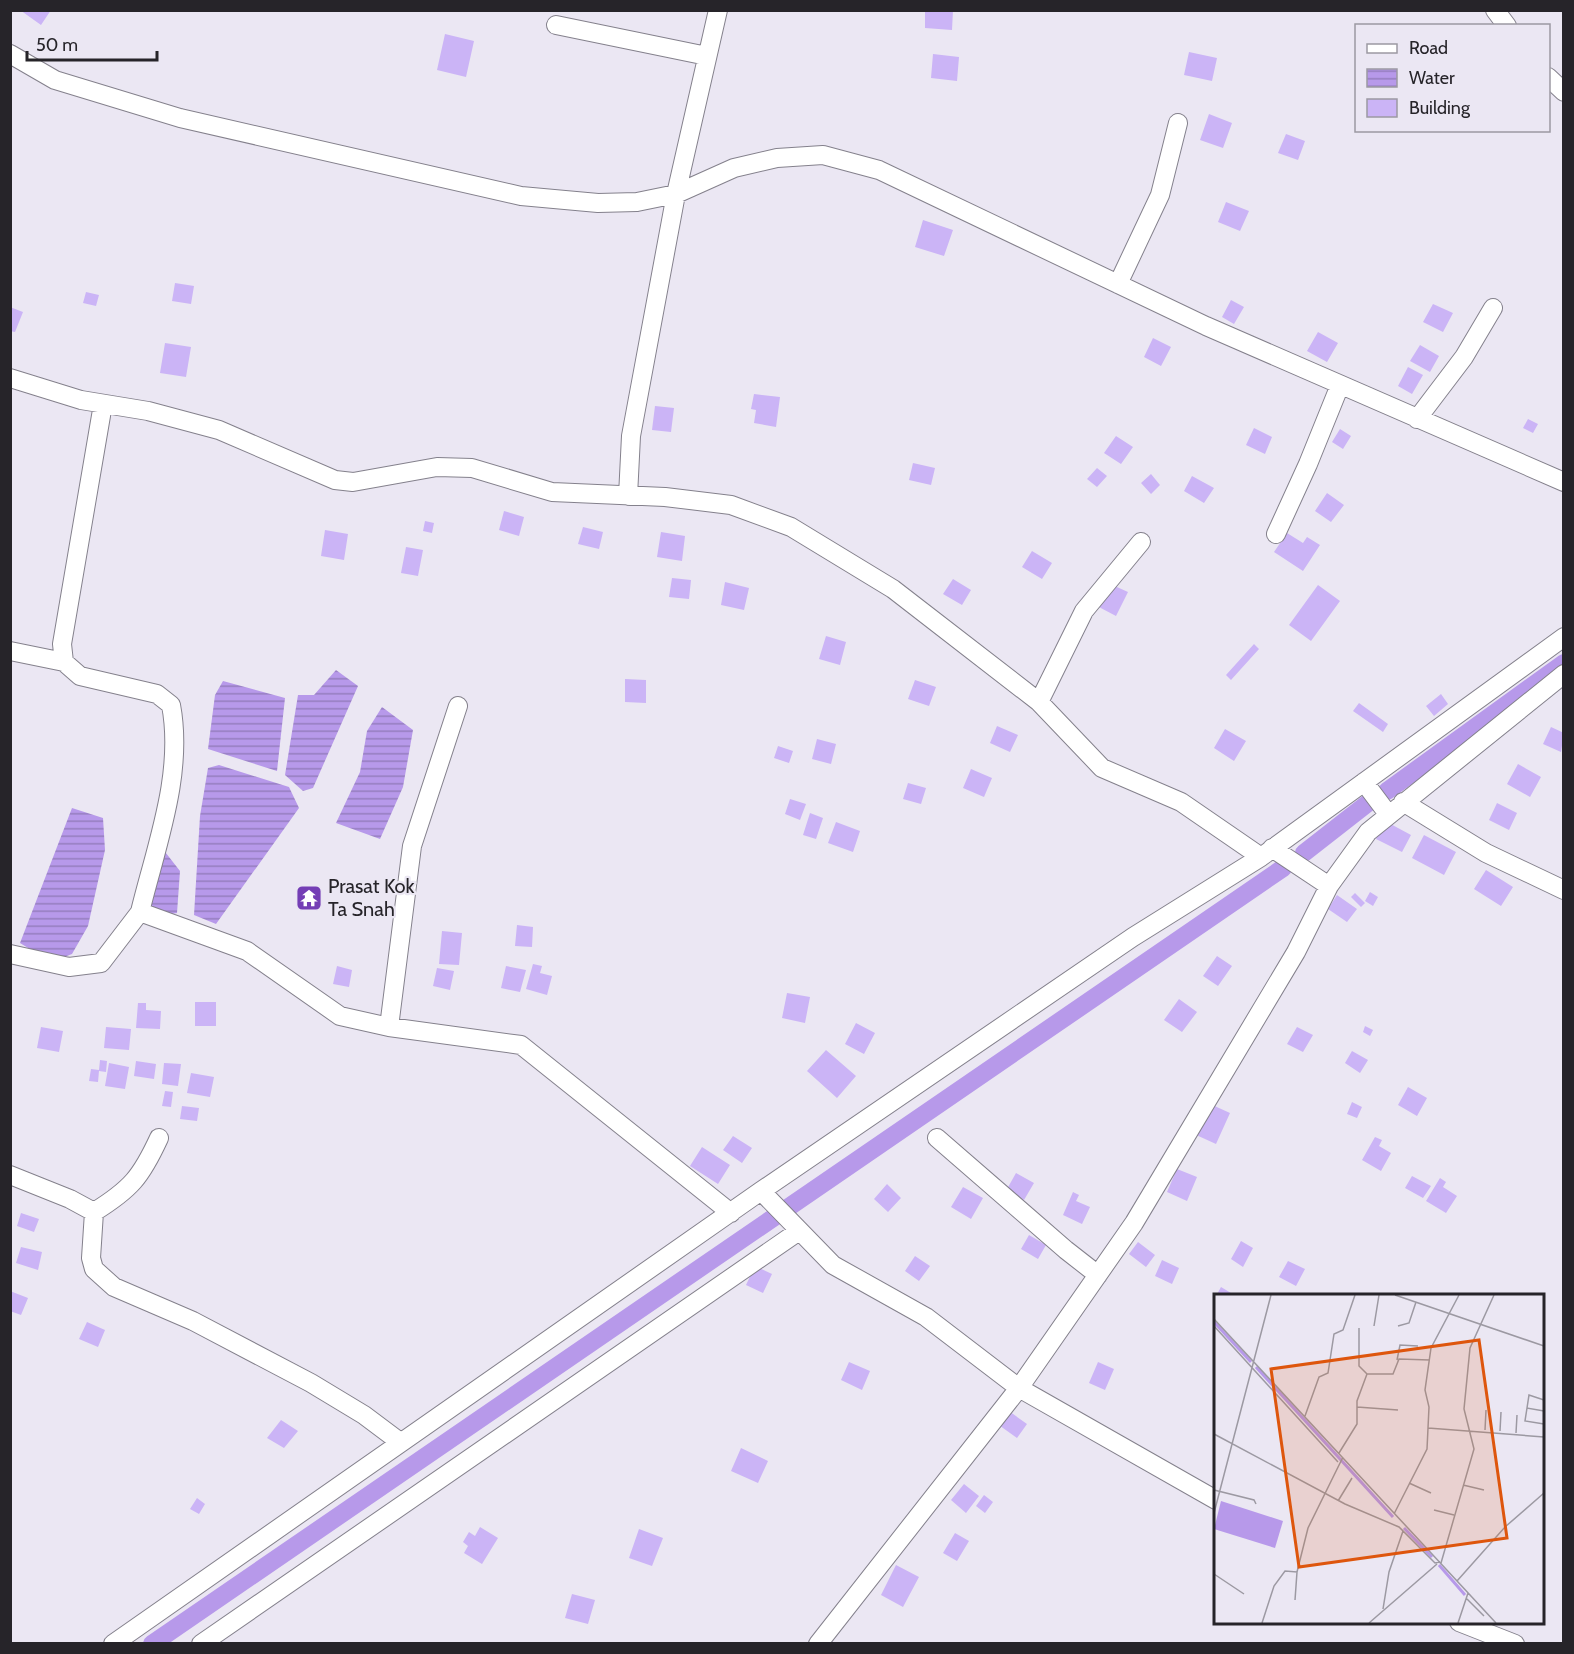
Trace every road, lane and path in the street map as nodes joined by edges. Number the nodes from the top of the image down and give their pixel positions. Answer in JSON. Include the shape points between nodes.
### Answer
{"nodes":[{"id":1,"x":718,"y":10,"type":"edge"},
{"id":2,"x":1495,"y":10,"type":"edge"},
{"id":3,"x":1506,"y":24,"type":"edge"},
{"id":4,"x":556,"y":25,"type":"dead end"},
{"id":5,"x":10,"y":54,"type":"edge"},
{"id":6,"x":707,"y":56,"type":"junction"},
{"id":7,"x":1550,"y":79,"type":"edge"},
{"id":8,"x":1563,"y":92,"type":"edge"},
{"id":9,"x":1178,"y":123,"type":"dead end"},
{"id":10,"x":676,"y":194,"type":"junction"},
{"id":11,"x":1118,"y":284,"type":"junction"},
{"id":12,"x":1493,"y":308,"type":"dead end"},
{"id":13,"x":10,"y":378,"type":"edge"},
{"id":14,"x":1340,"y":385,"type":"junction"},
{"id":15,"x":103,"y":404,"type":"junction"},
{"id":16,"x":1417,"y":419,"type":"junction"},
{"id":17,"x":1563,"y":482,"type":"edge"},
{"id":18,"x":628,"y":496,"type":"junction"},
{"id":19,"x":1276,"y":534,"type":"dead end"},
{"id":20,"x":1141,"y":542,"type":"dead end"},
{"id":21,"x":1563,"y":637,"type":"edge"},
{"id":22,"x":10,"y":651,"type":"edge"},
{"id":23,"x":64,"y":662,"type":"junction"},
{"id":24,"x":1563,"y":674,"type":"edge"},
{"id":25,"x":1039,"y":702,"type":"junction"},
{"id":26,"x":458,"y":706,"type":"dead end"},
{"id":27,"x":1364,"y":782,"type":"junction"},
{"id":28,"x":1403,"y":802,"type":"junction"},
{"id":29,"x":1388,"y":814,"type":"junction"},
{"id":30,"x":1266,"y":853,"type":"junction"},
{"id":31,"x":1329,"y":886,"type":"junction"},
{"id":32,"x":1563,"y":890,"type":"edge"},
{"id":33,"x":140,"y":912,"type":"junction"},
{"id":34,"x":10,"y":954,"type":"edge"},
{"id":35,"x":389,"y":1027,"type":"junction"},
{"id":36,"x":159,"y":1138,"type":"dead end"},
{"id":37,"x":937,"y":1138,"type":"dead end"},
{"id":38,"x":10,"y":1175,"type":"edge"},
{"id":39,"x":761,"y":1191,"type":"junction"},
{"id":40,"x":94,"y":1212,"type":"junction"},
{"id":41,"x":731,"y":1213,"type":"junction"},
{"id":42,"x":799,"y":1231,"type":"junction"},
{"id":43,"x":1098,"y":1275,"type":"junction"},
{"id":44,"x":1019,"y":1388,"type":"junction"},
{"id":45,"x":400,"y":1442,"type":"junction"},
{"id":46,"x":1214,"y":1499,"type":"edge"},
{"id":47,"x":1462,"y":1624,"type":"edge"},
{"id":48,"x":114,"y":1644,"type":"edge"},
{"id":49,"x":201,"y":1644,"type":"edge"},
{"id":50,"x":818,"y":1644,"type":"edge"},
{"id":51,"x":1515,"y":1644,"type":"edge"}],
"edges":[{"from":1,"to":6,"type":"street"},
{"from":2,"to":3,"type":"street"},
{"from":4,"to":6,"type":"street"},
{"from":5,"to":10,"type":"street","via":[[55,80],[180,118],[521,196],[598,203],[637,202]]},
{"from":6,"to":10,"type":"street"},
{"from":7,"to":8,"type":"street"},
{"from":9,"to":11,"type":"street","via":[[1160,195]]},
{"from":10,"to":11,"type":"street","via":[[734,168],[777,158],[823,155],[843,159],[879,170]]},
{"from":10,"to":18,"type":"street","via":[[631,436]]},
{"from":11,"to":14,"type":"street"},
{"from":12,"to":16,"type":"street","via":[[1464,357]]},
{"from":13,"to":15,"type":"street"},
{"from":14,"to":16,"type":"street"},
{"from":14,"to":19,"type":"street"},
{"from":15,"to":18,"type":"street","via":[[148,411],[219,430],[335,480],[352,482],[436,467],[472,468],[552,492]]},
{"from":15,"to":23,"type":"street","via":[[62,644]]},
{"from":16,"to":17,"type":"street"},
{"from":18,"to":25,"type":"street","via":[[731,505],[791,527],[893,589]]},
{"from":20,"to":25,"type":"street","via":[[1084,611]]},
{"from":21,"to":27,"type":"street"},
{"from":22,"to":23,"type":"street"},
{"from":23,"to":33,"type":"street","via":[[80,676],[157,694],[171,705],[175,726],[167,814]]},
{"from":24,"to":28,"type":"street"},
{"from":25,"to":30,"type":"street","via":[[1102,768],[1180,802]]},
{"from":26,"to":35,"type":"street","via":[[412,846]]},
{"from":27,"to":29,"type":"street"},
{"from":27,"to":30,"type":"street"},
{"from":28,"to":29,"type":"street"},
{"from":28,"to":32,"type":"street","via":[[1486,853]]},
{"from":29,"to":31,"type":"street","via":[[1368,832]]},
{"from":30,"to":31,"type":"street"},
{"from":30,"to":39,"type":"street","via":[[1133,937]]},
{"from":31,"to":43,"type":"street","via":[[1296,952],[1134,1223]]},
{"from":33,"to":34,"type":"street","via":[[100,963],[69,968]]},
{"from":33,"to":35,"type":"street","via":[[248,951],[340,1016]]},
{"from":35,"to":41,"type":"street","via":[[520,1046]]},
{"from":36,"to":40,"type":"street","via":[[133,1185]]},
{"from":37,"to":43,"type":"street"},
{"from":38,"to":40,"type":"street","via":[[70,1198]]},
{"from":39,"to":41,"type":"street"},
{"from":39,"to":42,"type":"street"},
{"from":40,"to":45,"type":"street","via":[[91,1258],[94,1269],[114,1287],[193,1321],[311,1383],[364,1414]]},
{"from":41,"to":45,"type":"street"},
{"from":42,"to":44,"type":"street","via":[[833,1265],[926,1317]]},
{"from":42,"to":49,"type":"street"},
{"from":43,"to":44,"type":"street"},
{"from":44,"to":46,"type":"street"},
{"from":44,"to":50,"type":"street"},
{"from":45,"to":48,"type":"street"},
{"from":47,"to":51,"type":"street"}]}
